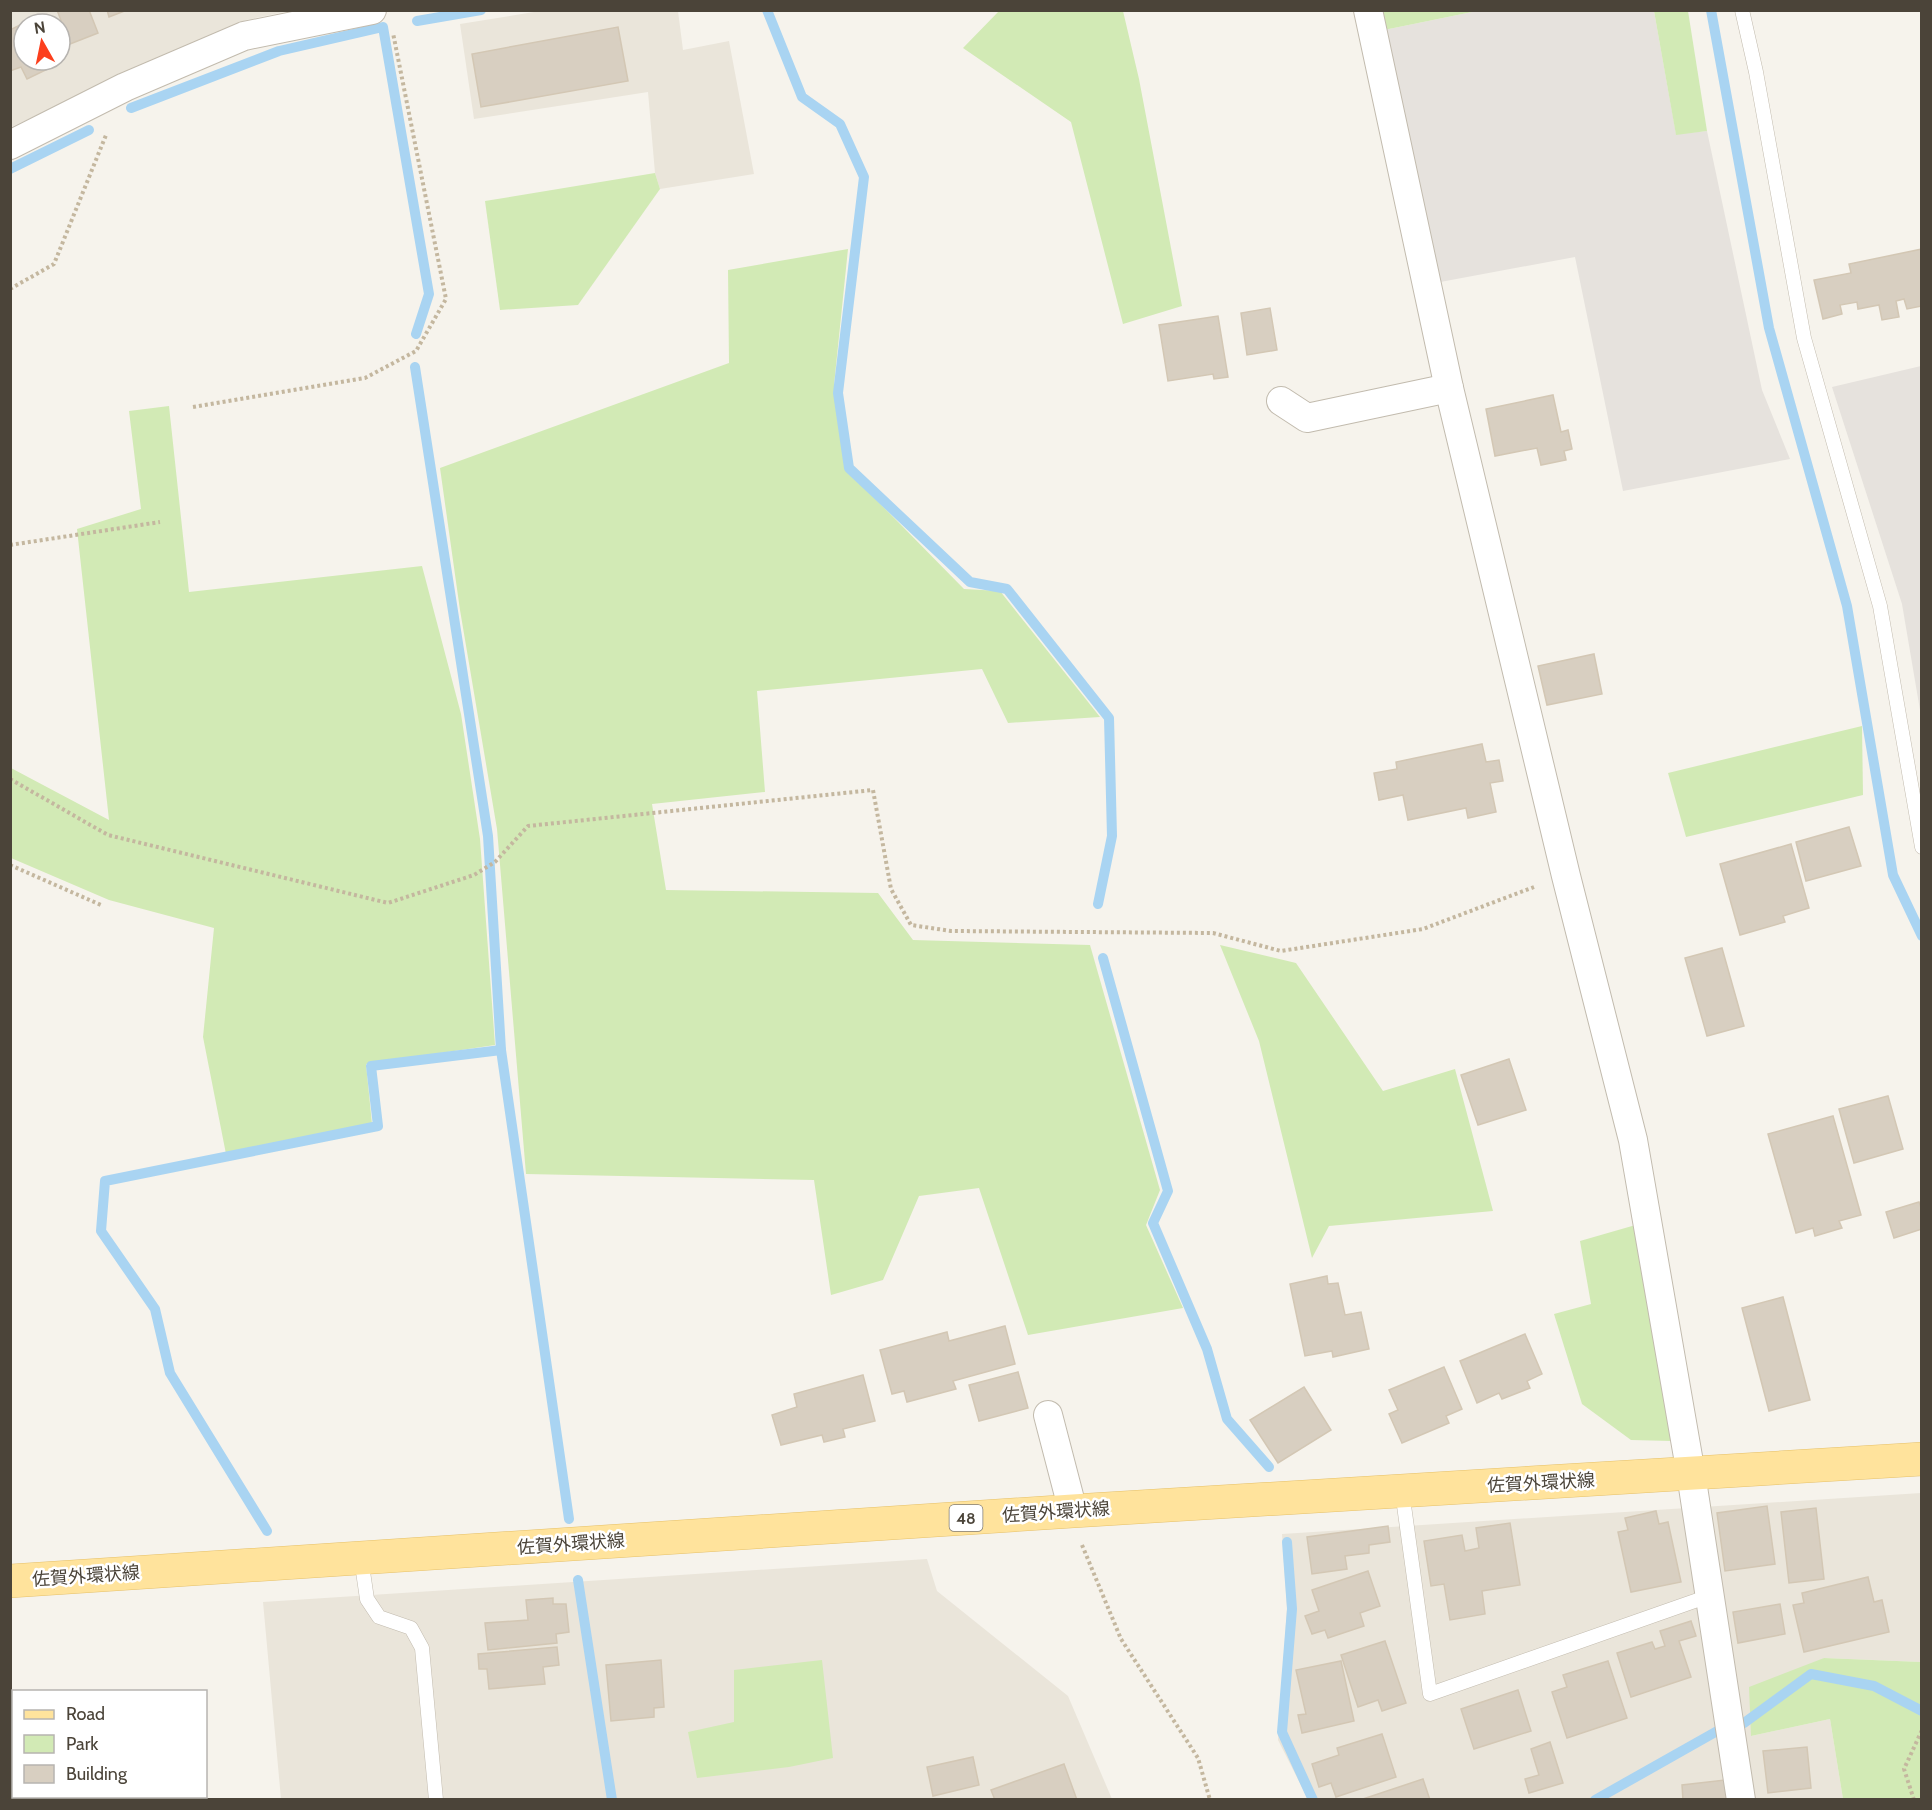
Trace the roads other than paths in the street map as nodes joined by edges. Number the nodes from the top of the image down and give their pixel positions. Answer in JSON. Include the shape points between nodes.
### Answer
{"nodes":[{"id":1,"x":1368,"y":10,"type":"edge"},
{"id":2,"x":1742,"y":10,"type":"edge"},
{"id":3,"x":381,"y":16,"type":"edge"},
{"id":4,"x":10,"y":144,"type":"edge"},
{"id":5,"x":1449,"y":388,"type":"junction"},
{"id":6,"x":1281,"y":401,"type":"dead end"},
{"id":7,"x":1922,"y":847,"type":"edge"},
{"id":8,"x":1048,"y":1415,"type":"dead end"},
{"id":9,"x":1922,"y":1459,"type":"edge"},
{"id":10,"x":1691,"y":1474,"type":"junction"},
{"id":11,"x":1402,"y":1491,"type":"junction"},
{"id":12,"x":1072,"y":1511,"type":"junction"},
{"id":13,"x":360,"y":1558,"type":"junction"},
{"id":14,"x":10,"y":1581,"type":"edge"},
{"id":15,"x":1709,"y":1596,"type":"junction"},
{"id":16,"x":436,"y":1800,"type":"edge"},
{"id":17,"x":1741,"y":1800,"type":"edge"}],
"edges":[{"from":1,"to":5,"type":"street"},
{"from":2,"to":7,"type":"lane","via":[[1804,338],[1880,606]]},
{"from":3,"to":4,"type":"street","via":[[244,36],[126,87]]},
{"from":5,"to":6,"type":"street","via":[[1307,418]]},
{"from":5,"to":10,"type":"street","via":[[1633,1140]]},
{"from":8,"to":12,"type":"street"},
{"from":9,"to":10,"type":"main road","name":"佐賀外環状線","number":"48"},
{"from":10,"to":11,"type":"main road","name":"佐賀外環状線","number":"48"},
{"from":10,"to":15,"type":"street"},
{"from":11,"to":12,"type":"main road","name":"佐賀外環状線","number":"48"},
{"from":11,"to":15,"type":"lane","via":[[1430,1694]]},
{"from":12,"to":13,"type":"main road","name":"佐賀外環状線","number":"48"},
{"from":13,"to":14,"type":"main road","name":"佐賀外環状線","number":"48"},
{"from":13,"to":16,"type":"lane","via":[[366,1599],[379,1617],[411,1628],[422,1648]]},
{"from":15,"to":17,"type":"street"}]}
